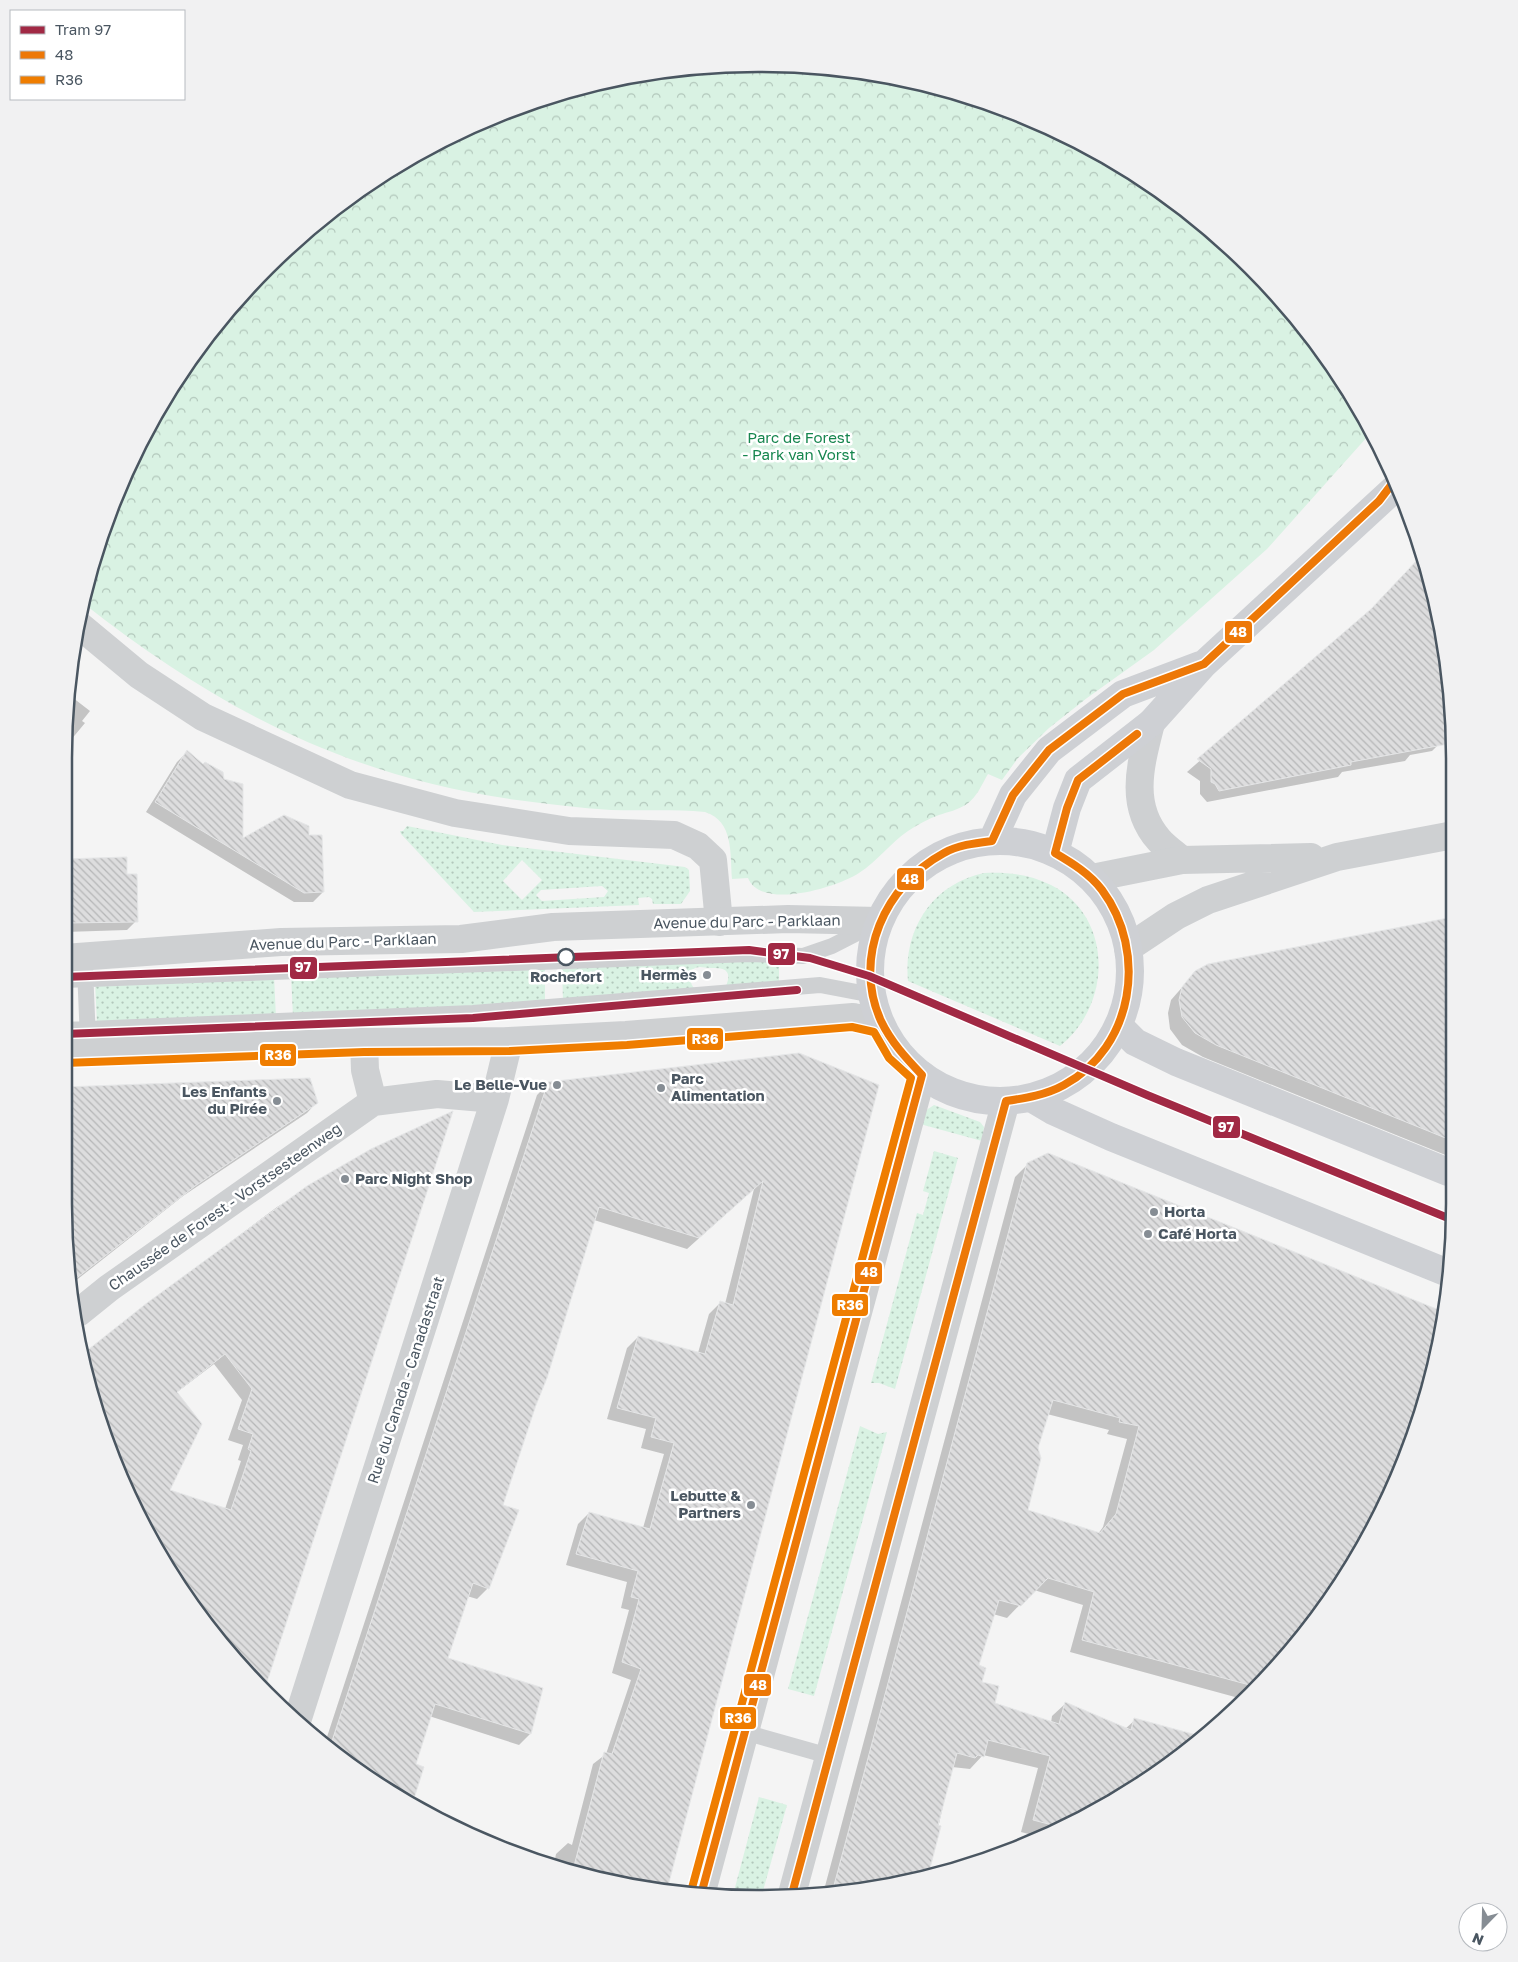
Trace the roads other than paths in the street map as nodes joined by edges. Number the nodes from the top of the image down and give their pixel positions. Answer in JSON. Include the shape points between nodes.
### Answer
{"nodes":[{"id":1,"x":1388,"y":491,"type":"edge"},
{"id":2,"x":85,"y":630,"type":"edge"},
{"id":3,"x":1204,"y":664,"type":"junction"},
{"id":4,"x":1151,"y":723,"type":"junction"},
{"id":5,"x":1446,"y":836,"type":"edge"},
{"id":6,"x":992,"y":841,"type":"junction"},
{"id":7,"x":1055,"y":853,"type":"junction"},
{"id":8,"x":1337,"y":857,"type":"junction"},
{"id":9,"x":1182,"y":860,"type":"junction"},
{"id":10,"x":1092,"y":878,"type":"junction"},
{"id":11,"x":879,"y":921,"type":"junction"},
{"id":12,"x":719,"y":922,"type":"junction"},
{"id":13,"x":1128,"y":948,"type":"junction"},
{"id":14,"x":78,"y":965,"type":"edge"},
{"id":15,"x":876,"y":1012,"type":"junction"},
{"id":16,"x":1118,"y":1026,"type":"junction"},
{"id":17,"x":509,"y":1041,"type":"junction"},
{"id":18,"x":364,"y":1042,"type":"junction"},
{"id":19,"x":80,"y":1044,"type":"edge"},
{"id":20,"x":922,"y":1075,"type":"junction"},
{"id":21,"x":495,"y":1100,"type":"junction"},
{"id":22,"x":1018,"y":1100,"type":"junction"},
{"id":23,"x":373,"y":1102,"type":"junction"},
{"id":24,"x":1446,"y":1171,"type":"edge"},
{"id":25,"x":1442,"y":1271,"type":"edge"},
{"id":26,"x":81,"y":1310,"type":"edge"},
{"id":27,"x":300,"y":1713,"type":"edge"},
{"id":28,"x":744,"y":1732,"type":"junction"},
{"id":29,"x":829,"y":1756,"type":"junction"},
{"id":30,"x":703,"y":1887,"type":"edge"},
{"id":31,"x":793,"y":1888,"type":"edge"}],
"edges":[{"from":1,"to":3,"type":"main road"},
{"from":2,"to":12,"type":"street","via":[[139,676],[203,717],[350,785],[455,813],[569,831],[674,835],[698,846],[713,860]]},
{"from":3,"to":4,"type":"main road"},
{"from":3,"to":6,"type":"main road","via":[[1124,694],[1048,750],[1013,795]]},
{"from":4,"to":7,"type":"main road","via":[[1078,780],[1066,808]]},
{"from":4,"to":9,"type":"street","via":[[1138,782],[1139,799],[1158,840]]},
{"from":5,"to":8,"type":"street"},
{"from":6,"to":7,"type":"main road","via":[[1035,845]]},
{"from":6,"to":11,"type":"main road","via":[[945,852],[924,865],[896,893]]},
{"from":7,"to":10,"type":"main road"},
{"from":8,"to":9,"type":"street"},
{"from":8,"to":13,"type":"street","via":[[1208,900],[1176,916]]},
{"from":9,"to":10,"type":"street"},
{"from":10,"to":13,"type":"main road","via":[[1112,903]]},
{"from":11,"to":12,"type":"street","name":"Avenue du Parc - Parklaan","via":[[788,919]]},
{"from":11,"to":14,"type":"lane","name":"Avenue du Parc - Parklaan","via":[[832,946],[799,957],[749,954]]},
{"from":11,"to":15,"type":"main road","via":[[870,958]]},
{"from":12,"to":14,"type":"street","name":"Avenue du Parc - Parklaan","via":[[552,927],[461,940],[281,942]]},
{"from":13,"to":16,"type":"main road","via":[[1130,988]]},
{"from":14,"to":19,"type":"lane"},
{"from":15,"to":17,"type":"street","via":[[852,1017],[626,1035]]},
{"from":15,"to":19,"type":"lane","via":[[855,991],[820,984]]},
{"from":15,"to":20,"type":"main road","via":[[898,1052]]},
{"from":16,"to":22,"type":"main road","via":[[1104,1050],[1087,1069],[1057,1089]]},
{"from":16,"to":24,"type":"main road","via":[[1135,1042],[1176,1062]]},
{"from":17,"to":18,"type":"street"},
{"from":17,"to":21,"type":"street","name":"Rue du Canada - Canadastraat"},
{"from":18,"to":19,"type":"street"},
{"from":18,"to":23,"type":"street","via":[[365,1070]]},
{"from":20,"to":22,"type":"main road","via":[[962,1095],[988,1101]]},
{"from":20,"to":28,"type":"street"},
{"from":21,"to":23,"type":"street","name":"Chaussée de Forest - Vorstsesteenweg","via":[[437,1094]]},
{"from":21,"to":27,"type":"street","name":"Rue du Canada - Canadastraat"},
{"from":22,"to":25,"type":"main road","via":[[1053,1111]]},
{"from":22,"to":29,"type":"street"},
{"from":23,"to":26,"type":"street","name":"Chaussée de Forest - Vorstsesteenweg"},
{"from":28,"to":29,"type":"lane"},
{"from":28,"to":30,"type":"street"},
{"from":29,"to":31,"type":"street"}]}
